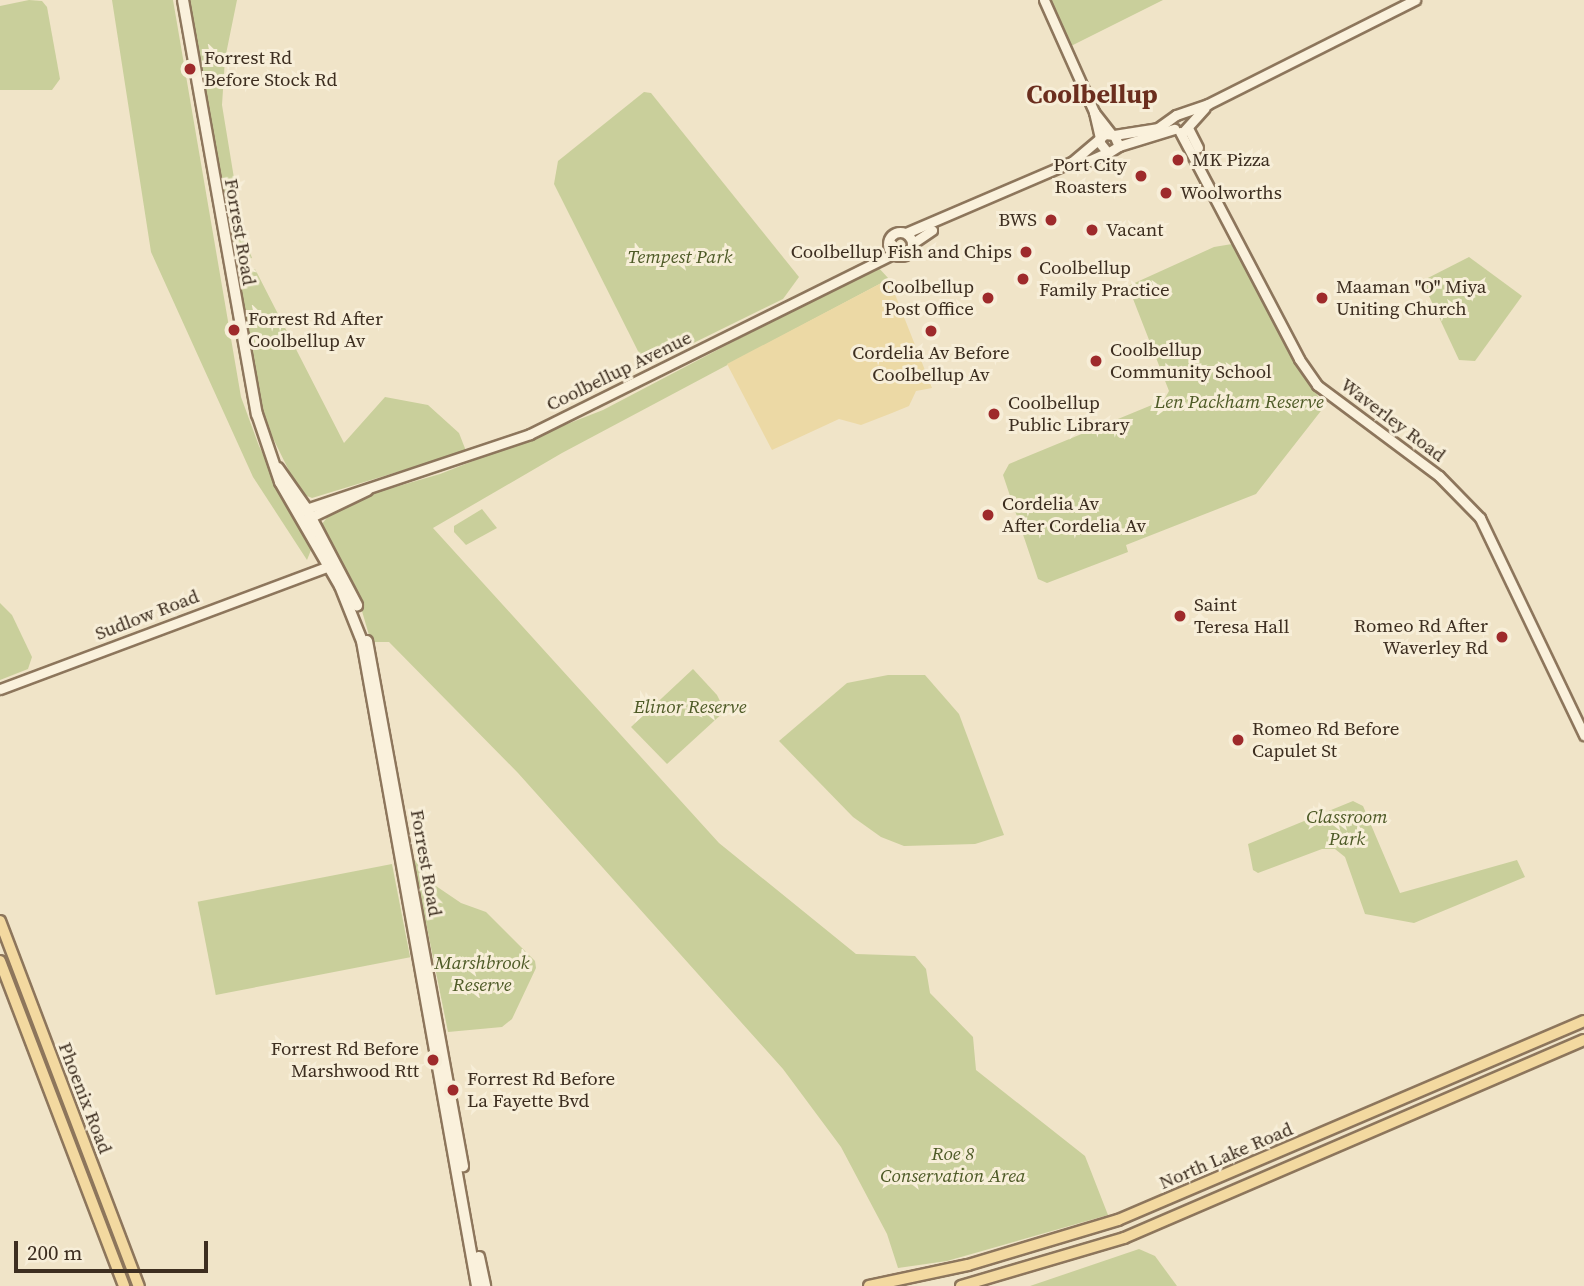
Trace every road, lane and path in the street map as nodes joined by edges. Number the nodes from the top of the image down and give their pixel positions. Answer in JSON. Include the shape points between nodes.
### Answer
{"nodes":[{"id":1,"x":183,"y":0,"type":"edge"},
{"id":2,"x":1044,"y":0,"type":"edge"},
{"id":3,"x":1415,"y":0,"type":"edge"},
{"id":4,"x":1209,"y":104,"type":"junction"},
{"id":5,"x":1094,"y":112,"type":"junction"},
{"id":6,"x":1181,"y":126,"type":"junction"},
{"id":7,"x":1113,"y":134,"type":"junction"},
{"id":8,"x":1099,"y":141,"type":"junction"},
{"id":9,"x":1119,"y":146,"type":"junction"},
{"id":10,"x":1106,"y":153,"type":"junction"},
{"id":11,"x":1047,"y":175,"type":"junction"},
{"id":12,"x":906,"y":233,"type":"junction"},
{"id":13,"x":912,"y":243,"type":"junction"},
{"id":14,"x":891,"y":251,"type":"junction"},
{"id":15,"x":304,"y":515,"type":"junction"},
{"id":16,"x":331,"y":562,"type":"junction"},
{"id":17,"x":0,"y":689,"type":"edge"},
{"id":18,"x":1584,"y":723,"type":"edge"},
{"id":19,"x":1584,"y":735,"type":"edge"},
{"id":20,"x":0,"y":922,"type":"edge"},
{"id":21,"x":0,"y":961,"type":"edge"},
{"id":22,"x":1584,"y":1021,"type":"edge"},
{"id":23,"x":1584,"y":1040,"type":"edge"},
{"id":24,"x":124,"y":1286,"type":"edge"},
{"id":25,"x":139,"y":1286,"type":"edge"},
{"id":26,"x":477,"y":1286,"type":"edge"},
{"id":27,"x":485,"y":1286,"type":"edge"},
{"id":28,"x":869,"y":1286,"type":"edge"},
{"id":29,"x":961,"y":1286,"type":"edge"}],
"edges":[{"from":1,"to":15,"type":"main road","name":"Forrest Road","via":[[248,380],[276,466]]},
{"from":2,"to":5,"type":"street"},
{"from":3,"to":4,"type":"street"},
{"from":4,"to":6,"type":"street"},
{"from":4,"to":6,"type":"street","via":[[1184,114]]},
{"from":5,"to":7,"type":"street"},
{"from":5,"to":8,"type":"street"},
{"from":6,"to":7,"type":"street"},
{"from":6,"to":9,"type":"street"},
{"from":6,"to":18,"type":"street","name":"Waverley Road","via":[[1297,338],[1302,356],[1318,378],[1445,475],[1484,515]]},
{"from":6,"to":19,"type":"street","name":"Waverley Road","via":[[1299,359],[1317,385],[1438,475],[1480,518]]},
{"from":7,"to":8,"type":"street"},
{"from":7,"to":9,"type":"street"},
{"from":8,"to":10,"type":"street"},
{"from":8,"to":11,"type":"street","via":[[1084,156]]},
{"from":9,"to":10,"type":"street"},
{"from":10,"to":11,"type":"street"},
{"from":11,"to":12,"type":"street"},
{"from":11,"to":13,"type":"street"},
{"from":12,"to":13,"type":"street"},
{"from":12,"to":14,"type":"street","via":[[893,234]]},
{"from":13,"to":14,"type":"street","via":[[906,255]]},
{"from":14,"to":15,"type":"street","name":"Coolbellup Avenue","via":[[579,412]]},
{"from":15,"to":16,"type":"main road","name":"Forrest Road"},
{"from":16,"to":17,"type":"street","name":"Sudlow Road"},
{"from":16,"to":26,"type":"main road","name":"Forrest Road","via":[[355,618],[363,667],[372,688]]},
{"from":16,"to":27,"type":"main road","name":"Forrest Road","via":[[357,605],[371,659]]},
{"from":20,"to":25,"type":"main road","name":"Phoenix Road"},
{"from":21,"to":24,"type":"main road","name":"Phoenix Road"},
{"from":22,"to":28,"type":"main road","name":"North Lake Road","via":[[1118,1220],[968,1265]]},
{"from":23,"to":29,"type":"main road","name":"North Lake Road","via":[[1136,1233]]}]}
